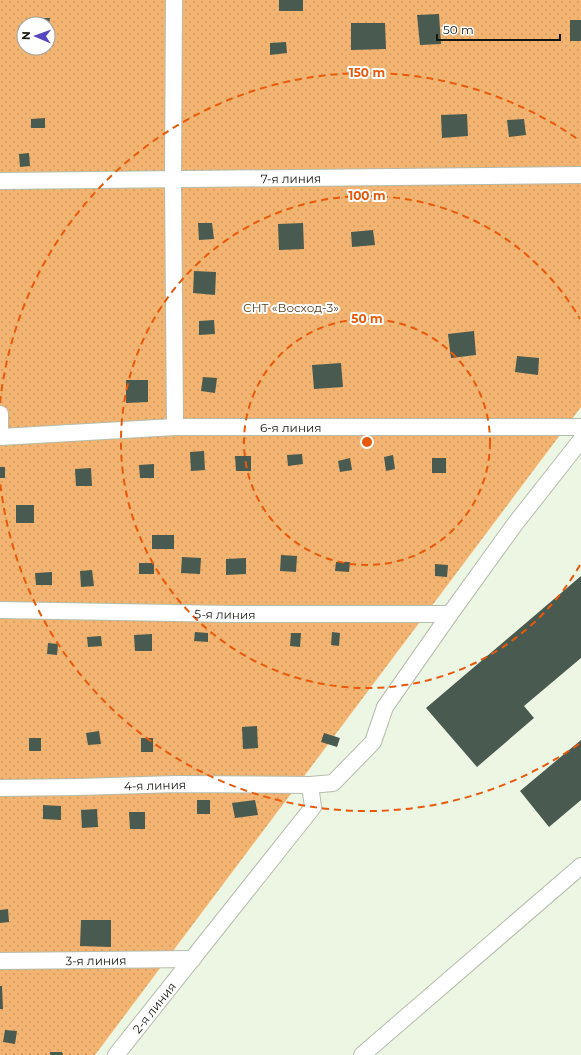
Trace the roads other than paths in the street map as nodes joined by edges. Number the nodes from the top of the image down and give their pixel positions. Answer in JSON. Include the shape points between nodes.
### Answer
{"nodes":[{"id":1,"x":174,"y":0,"type":"edge"},
{"id":2,"x":581,"y":175,"type":"edge"},
{"id":3,"x":173,"y":179,"type":"junction"},
{"id":4,"x":0,"y":181,"type":"edge"},
{"id":5,"x":0,"y":414,"type":"edge"},
{"id":6,"x":175,"y":427,"type":"junction"},
{"id":7,"x":581,"y":427,"type":"edge"},
{"id":8,"x":0,"y":437,"type":"edge"},
{"id":9,"x":581,"y":440,"type":"edge"},
{"id":10,"x":0,"y":610,"type":"edge"},
{"id":11,"x":450,"y":614,"type":"junction"},
{"id":12,"x":310,"y":785,"type":"junction"},
{"id":13,"x":0,"y":788,"type":"edge"},
{"id":14,"x":581,"y":866,"type":"edge"},
{"id":15,"x":193,"y":959,"type":"junction"},
{"id":16,"x":0,"y":961,"type":"edge"},
{"id":17,"x":116,"y":1055,"type":"edge"},
{"id":18,"x":362,"y":1055,"type":"edge"}],
"edges":[{"from":1,"to":3,"type":"street"},
{"from":2,"to":3,"type":"street","name":"7-я линия"},
{"from":3,"to":4,"type":"street","name":"7-я линия"},
{"from":3,"to":6,"type":"street"},
{"from":5,"to":8,"type":"street"},
{"from":6,"to":7,"type":"street","name":"6-я линия"},
{"from":6,"to":8,"type":"street","name":"6-я линия"},
{"from":9,"to":11,"type":"street","name":"4-я линия"},
{"from":10,"to":11,"type":"street","name":"5-я линия"},
{"from":11,"to":12,"type":"street","name":"4-я линия","via":[[385,708],[373,742],[333,783]]},
{"from":12,"to":13,"type":"street","name":"4-я линия","via":[[176,784]]},
{"from":12,"to":15,"type":"street","name":"2-я линия","via":[[312,807]]},
{"from":14,"to":18,"type":"street"},
{"from":15,"to":16,"type":"street","name":"3-я линия"},
{"from":15,"to":17,"type":"street","name":"2-я линия"}]}
